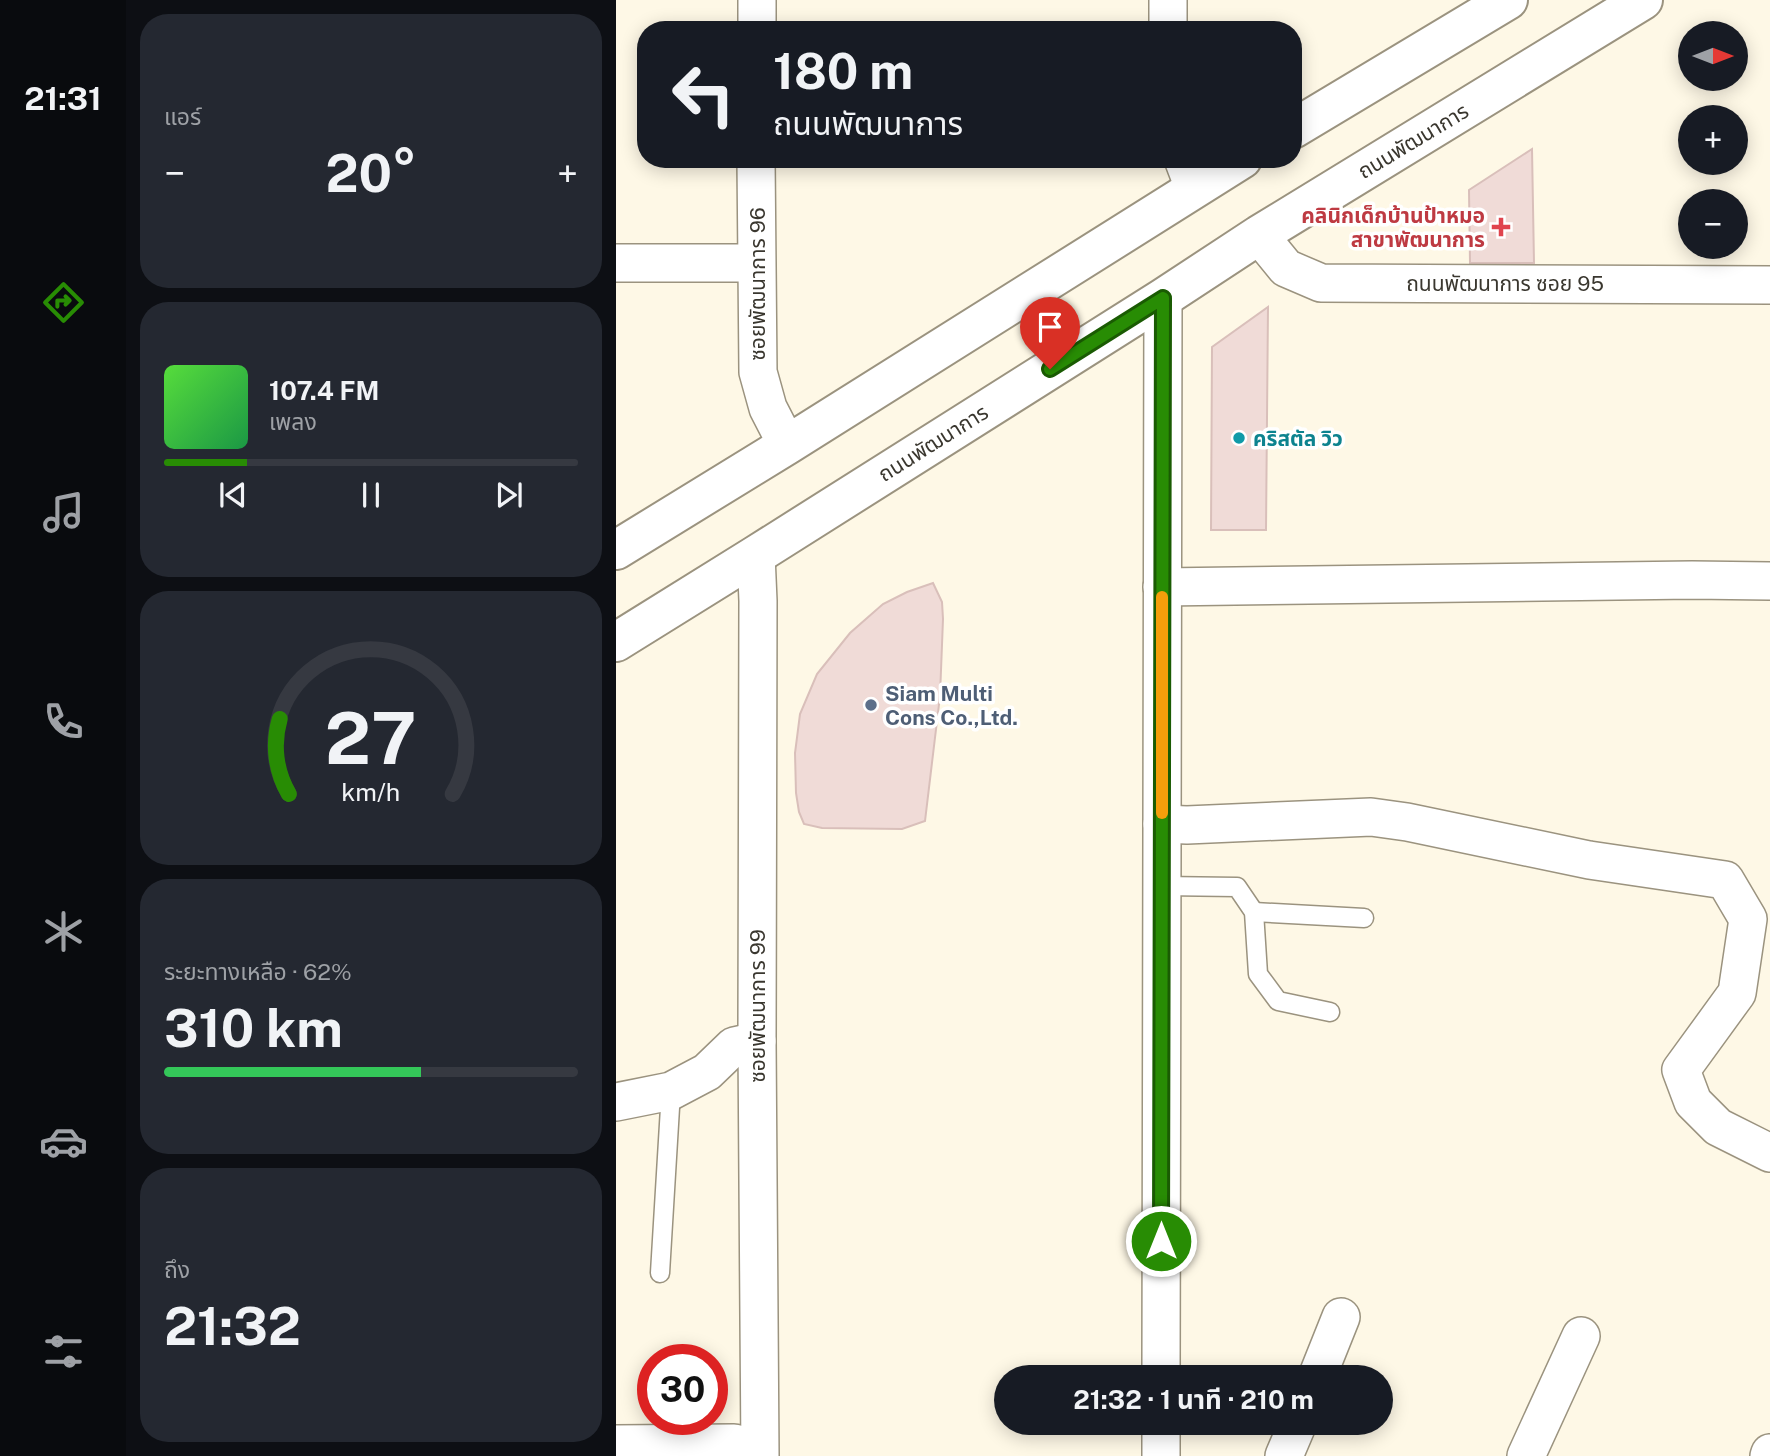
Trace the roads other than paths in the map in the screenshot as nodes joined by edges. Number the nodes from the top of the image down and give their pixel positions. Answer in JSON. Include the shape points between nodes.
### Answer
{"nodes":[{"id":1,"x":757,"y":0,"type":"edge"},
{"id":2,"x":1168,"y":0,"type":"edge"},
{"id":3,"x":1508,"y":0,"type":"edge"},
{"id":4,"x":1643,"y":0,"type":"edge"},
{"id":5,"x":757,"y":21,"type":"edge"},
{"id":6,"x":1168,"y":21,"type":"edge"},
{"id":7,"x":1302,"y":124,"type":"edge"},
{"id":8,"x":756,"y":168,"type":"edge"},
{"id":9,"x":1210,"y":168,"type":"edge"},
{"id":10,"x":1189,"y":174,"type":"edge"},
{"id":11,"x":1259,"y":235,"type":"junction"},
{"id":12,"x":616,"y":263,"type":"edge"},
{"id":13,"x":756,"y":263,"type":"junction"},
{"id":14,"x":1770,"y":285,"type":"edge"},
{"id":15,"x":1163,"y":298,"type":"junction"},
{"id":16,"x":787,"y":445,"type":"junction"},
{"id":17,"x":616,"y":550,"type":"edge"},
{"id":18,"x":756,"y":555,"type":"junction"},
{"id":19,"x":1770,"y":581,"type":"edge"},
{"id":20,"x":1162,"y":587,"type":"junction"},
{"id":21,"x":616,"y":642,"type":"edge"},
{"id":22,"x":1162,"y":824,"type":"junction"},
{"id":23,"x":1162,"y":886,"type":"junction"},
{"id":24,"x":1254,"y":912,"type":"junction"},
{"id":25,"x":1364,"y":918,"type":"dead end"},
{"id":26,"x":1330,"y":1012,"type":"dead end"},
{"id":27,"x":757,"y":1041,"type":"junction"},
{"id":28,"x":671,"y":1091,"type":"junction"},
{"id":29,"x":616,"y":1102,"type":"edge"},
{"id":30,"x":1770,"y":1153,"type":"edge"},
{"id":31,"x":660,"y":1273,"type":"dead end"},
{"id":32,"x":1341,"y":1317,"type":"dead end"},
{"id":33,"x":1581,"y":1336,"type":"dead end"},
{"id":34,"x":1161,"y":1365,"type":"edge"},
{"id":35,"x":1322,"y":1365,"type":"edge"},
{"id":36,"x":1161,"y":1435,"type":"edge"},
{"id":37,"x":1293,"y":1435,"type":"edge"},
{"id":38,"x":616,"y":1444,"type":"edge"},
{"id":39,"x":760,"y":1453,"type":"edge"},
{"id":40,"x":1161,"y":1456,"type":"edge"},
{"id":41,"x":1284,"y":1456,"type":"edge"},
{"id":42,"x":1526,"y":1456,"type":"edge"}],
"edges":[{"from":1,"to":5,"type":"street"},
{"from":2,"to":6,"type":"street"},
{"from":3,"to":7,"type":"main road"},
{"from":4,"to":11,"type":"main road","name":"ถนนพัฒนาการ"},
{"from":8,"to":13,"type":"street","name":"ซอยพัฒนาการ 96"},
{"from":9,"to":10,"type":"main road"},
{"from":10,"to":16,"type":"main road"},
{"from":11,"to":14,"type":"street","name":"ถนนพัฒนาการ ซอย 95","via":[[1286,268],[1321,283]]},
{"from":11,"to":15,"type":"main road","name":"ถนนพัฒนาการ"},
{"from":12,"to":13,"type":"street"},
{"from":13,"to":16,"type":"street","name":"ซอยพัฒนาการ 96","via":[[758,372],[768,408]]},
{"from":15,"to":18,"type":"main road","name":"ถนนพัฒนาการ"},
{"from":15,"to":20,"type":"street"},
{"from":16,"to":17,"type":"main road"},
{"from":18,"to":21,"type":"main road","name":"ถนนพัฒนาการ"},
{"from":18,"to":27,"type":"street","name":"ซอยพัฒนาการ 99"},
{"from":19,"to":20,"type":"street"},
{"from":20,"to":22,"type":"street"},
{"from":22,"to":23,"type":"street"},
{"from":22,"to":30,"type":"street","via":[[1371,817],[1589,860],[1725,880],[1748,919],[1737,993],[1681,1070],[1693,1102],[1718,1127]]},
{"from":23,"to":24,"type":"lane","via":[[1237,887]]},
{"from":23,"to":34,"type":"street"},
{"from":24,"to":25,"type":"lane"},
{"from":24,"to":26,"type":"lane","via":[[1258,974],[1278,1000]]},
{"from":27,"to":28,"type":"street","via":[[734,1046],[708,1072]]},
{"from":27,"to":39,"type":"street","name":"ซอยพัฒนาการ 99"},
{"from":28,"to":29,"type":"street"},
{"from":28,"to":31,"type":"lane"},
{"from":32,"to":35,"type":"street"},
{"from":33,"to":42,"type":"street"},
{"from":36,"to":40,"type":"street"},
{"from":37,"to":41,"type":"street"},
{"from":38,"to":39,"type":"street","via":[[734,1443]]}]}
